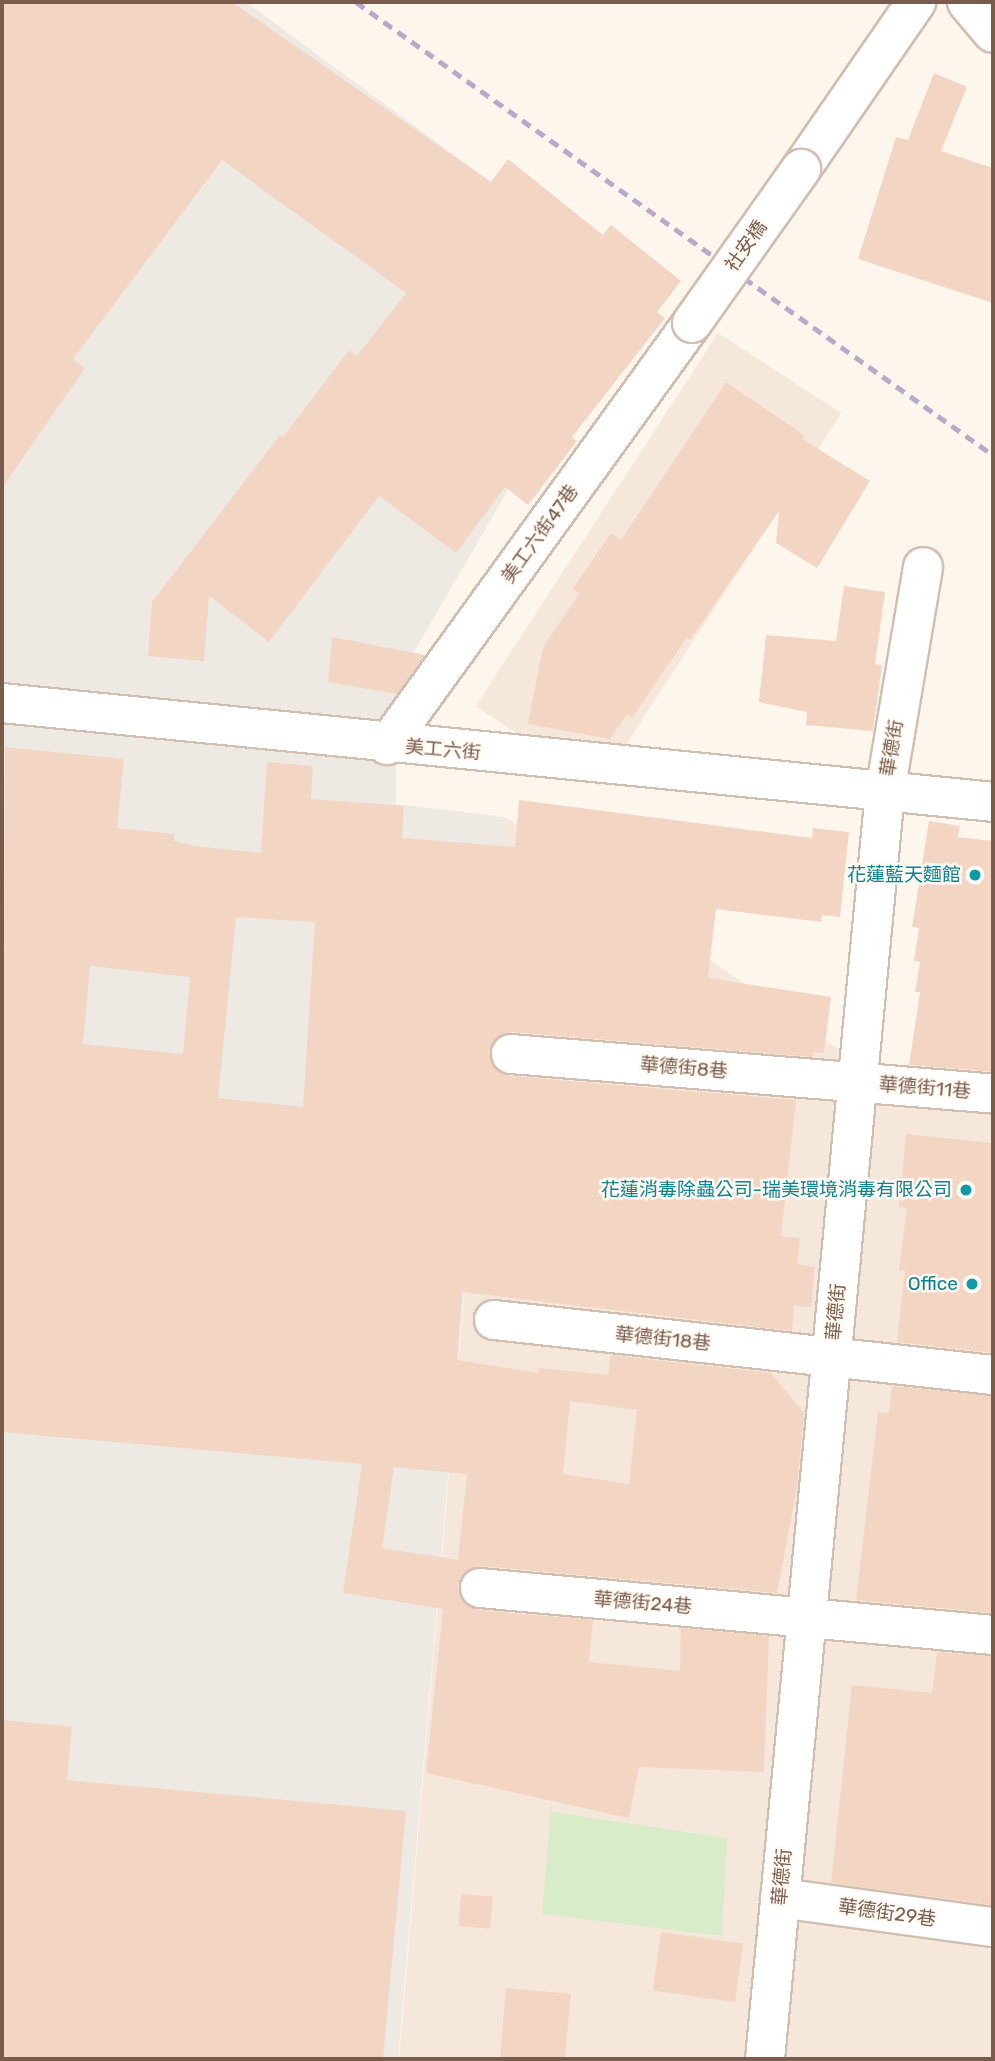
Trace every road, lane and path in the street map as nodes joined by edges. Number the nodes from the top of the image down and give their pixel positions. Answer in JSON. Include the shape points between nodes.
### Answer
{"nodes":[{"id":1,"x":916,"y":2,"type":"edge"},
{"id":2,"x":967,"y":2,"type":"edge"},
{"id":3,"x":993,"y":33,"type":"edge"},
{"id":4,"x":692,"y":323,"type":"joint"},
{"id":5,"x":923,"y":567,"type":"dead end"},
{"id":6,"x":2,"y":703,"type":"edge"},
{"id":7,"x":387,"y":745,"type":"junction"},
{"id":8,"x":885,"y":792,"type":"junction"},
{"id":9,"x":993,"y":802,"type":"edge"},
{"id":10,"x":511,"y":1054,"type":"dead end"},
{"id":11,"x":858,"y":1083,"type":"junction"},
{"id":12,"x":993,"y":1094,"type":"edge"},
{"id":13,"x":494,"y":1320,"type":"dead end"},
{"id":14,"x":831,"y":1358,"type":"junction"},
{"id":15,"x":993,"y":1375,"type":"edge"},
{"id":16,"x":480,"y":1588,"type":"dead end"},
{"id":17,"x":807,"y":1619,"type":"junction"},
{"id":18,"x":993,"y":1635,"type":"edge"},
{"id":19,"x":780,"y":1898,"type":"junction"},
{"id":20,"x":993,"y":1927,"type":"edge"},
{"id":21,"x":765,"y":2059,"type":"edge"}],
"edges":[{"from":1,"to":4,"type":"street","name":"社安橋","bridge":true},
{"from":2,"to":3,"type":"street"},
{"from":4,"to":7,"type":"street","name":"美工六街47巷"},
{"from":5,"to":8,"type":"street","name":"華德街"},
{"from":6,"to":7,"type":"street","name":"美工六街"},
{"from":7,"to":8,"type":"street","name":"美工六街"},
{"from":8,"to":9,"type":"street","name":"美工六街"},
{"from":8,"to":11,"type":"street","name":"華德街"},
{"from":10,"to":11,"type":"street","name":"華德街8巷"},
{"from":11,"to":12,"type":"street","name":"華德街11巷"},
{"from":11,"to":14,"type":"street","name":"華德街"},
{"from":13,"to":14,"type":"street","name":"華德街18巷"},
{"from":14,"to":15,"type":"street","name":"華德街18巷"},
{"from":14,"to":17,"type":"street","name":"華德街"},
{"from":16,"to":17,"type":"street","name":"華德街24巷"},
{"from":17,"to":18,"type":"street","name":"華德街24巷"},
{"from":17,"to":19,"type":"street","name":"華德街"},
{"from":19,"to":20,"type":"street","name":"華德街29巷"},
{"from":19,"to":21,"type":"street","name":"華德街"}]}
